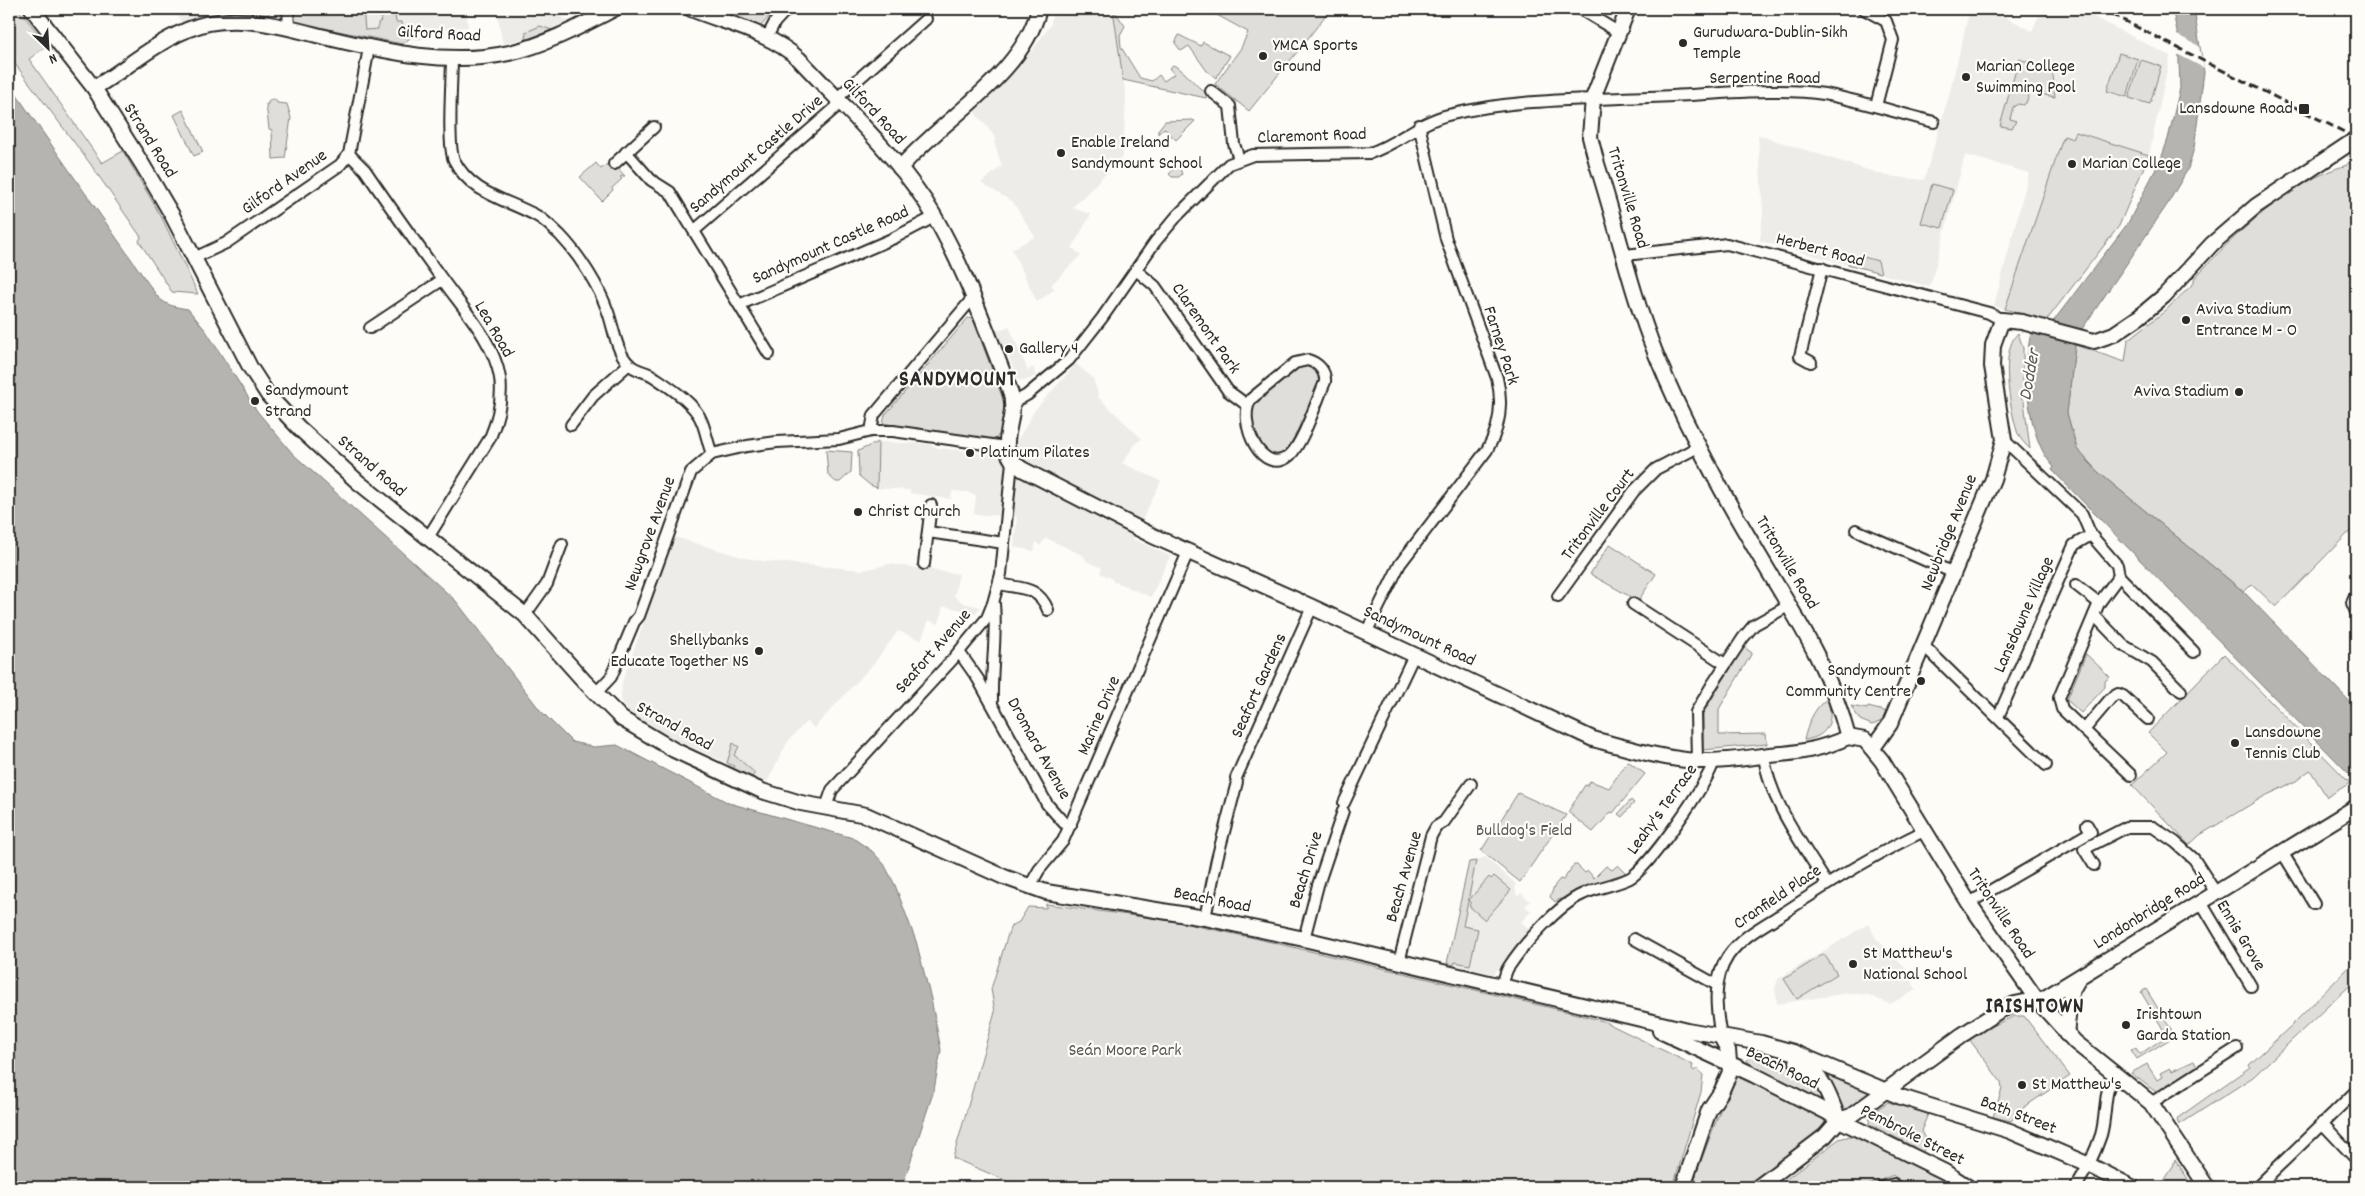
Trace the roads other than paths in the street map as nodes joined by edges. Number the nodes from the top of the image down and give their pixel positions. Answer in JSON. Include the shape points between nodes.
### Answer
{"nodes":[{"id":1,"x":32,"y":9,"type":"edge"},
{"id":2,"x":288,"y":9,"type":"edge"},
{"id":3,"x":614,"y":9,"type":"edge"},
{"id":4,"x":691,"y":9,"type":"edge"},
{"id":5,"x":787,"y":9,"type":"edge"},
{"id":6,"x":1040,"y":9,"type":"edge"},
{"id":7,"x":1580,"y":9,"type":"edge"},
{"id":8,"x":1628,"y":9,"type":"edge"},
{"id":9,"x":1864,"y":9,"type":"edge"},
{"id":10,"x":926,"y":19,"type":"dead end"},
{"id":11,"x":288,"y":28,"type":"junction"},
{"id":12,"x":1618,"y":32,"type":"junction"},
{"id":13,"x":767,"y":37,"type":"junction"},
{"id":14,"x":369,"y":48,"type":"junction"},
{"id":15,"x":452,"y":58,"type":"junction"},
{"id":16,"x":94,"y":88,"type":"junction"},
{"id":17,"x":1211,"y":91,"type":"dead end"},
{"id":18,"x":1592,"y":98,"type":"junction"},
{"id":19,"x":838,"y":101,"type":"junction"},
{"id":20,"x":1876,"y":106,"type":"junction"},
{"id":21,"x":1934,"y":122,"type":"dead end"},
{"id":22,"x":1419,"y":125,"type":"junction"},
{"id":23,"x":654,"y":127,"type":"dead end"},
{"id":24,"x":2356,"y":139,"type":"edge"},
{"id":25,"x":626,"y":152,"type":"junction"},
{"id":26,"x":349,"y":154,"type":"junction"},
{"id":27,"x":1239,"y":159,"type":"junction"},
{"id":28,"x":614,"y":164,"type":"dead end"},
{"id":29,"x":900,"y":168,"type":"junction"},
{"id":30,"x":934,"y":217,"type":"junction"},
{"id":31,"x":695,"y":230,"type":"junction"},
{"id":32,"x":1625,"y":255,"type":"junction"},
{"id":33,"x":194,"y":258,"type":"junction"},
{"id":34,"x":1822,"y":268,"type":"junction"},
{"id":35,"x":1136,"y":270,"type":"junction"},
{"id":36,"x":442,"y":280,"type":"junction"},
{"id":37,"x":972,"y":298,"type":"junction"},
{"id":38,"x":740,"y":304,"type":"junction"},
{"id":39,"x":2002,"y":320,"type":"junction"},
{"id":40,"x":370,"y":328,"type":"dead end"},
{"id":41,"x":769,"y":354,"type":"dead end"},
{"id":42,"x":1811,"y":362,"type":"dead end"},
{"id":43,"x":628,"y":364,"type":"junction"},
{"id":44,"x":1014,"y":403,"type":"junction"},
{"id":45,"x":1247,"y":405,"type":"junction"},
{"id":46,"x":570,"y":425,"type":"dead end"},
{"id":47,"x":871,"y":431,"type":"junction"},
{"id":48,"x":2004,"y":440,"type":"junction"},
{"id":49,"x":1006,"y":447,"type":"junction"},
{"id":50,"x":1698,"y":447,"type":"junction"},
{"id":51,"x":712,"y":454,"type":"junction"},
{"id":52,"x":1012,"y":462,"type":"junction"},
{"id":53,"x":932,"y":505,"type":"dead end"},
{"id":54,"x":1856,"y":530,"type":"dead end"},
{"id":55,"x":928,"y":532,"type":"junction"},
{"id":56,"x":2091,"y":535,"type":"junction"},
{"id":57,"x":427,"y":538,"type":"junction"},
{"id":58,"x":1004,"y":542,"type":"junction"},
{"id":59,"x":562,"y":544,"type":"dead end"},
{"id":60,"x":1188,"y":552,"type":"junction"},
{"id":61,"x":924,"y":564,"type":"dead end"},
{"id":62,"x":1954,"y":573,"type":"junction"},
{"id":63,"x":2119,"y":576,"type":"junction"},
{"id":64,"x":999,"y":584,"type":"junction"},
{"id":65,"x":2076,"y":585,"type":"dead end"},
{"id":66,"x":2356,"y":594,"type":"edge"},
{"id":67,"x":1558,"y":596,"type":"dead end"},
{"id":68,"x":993,"y":603,"type":"junction"},
{"id":69,"x":2099,"y":603,"type":"junction"},
{"id":70,"x":1633,"y":604,"type":"dead end"},
{"id":71,"x":1790,"y":605,"type":"junction"},
{"id":72,"x":1312,"y":607,"type":"junction"},
{"id":73,"x":1048,"y":610,"type":"dead end"},
{"id":74,"x":2356,"y":612,"type":"edge"},
{"id":75,"x":525,"y":616,"type":"junction"},
{"id":76,"x":2094,"y":616,"type":"junction"},
{"id":77,"x":1366,"y":633,"type":"junction"},
{"id":78,"x":1924,"y":646,"type":"junction"},
{"id":79,"x":959,"y":652,"type":"junction"},
{"id":80,"x":2194,"y":652,"type":"dead end"},
{"id":81,"x":1414,"y":655,"type":"junction"},
{"id":82,"x":1725,"y":664,"type":"junction"},
{"id":83,"x":2181,"y":691,"type":"dead end"},
{"id":84,"x":596,"y":693,"type":"junction"},
{"id":85,"x":992,"y":702,"type":"junction"},
{"id":86,"x":1998,"y":717,"type":"junction"},
{"id":87,"x":2148,"y":719,"type":"dead end"},
{"id":88,"x":2084,"y":730,"type":"junction"},
{"id":89,"x":1848,"y":737,"type":"junction"},
{"id":90,"x":1873,"y":748,"type":"junction"},
{"id":91,"x":1764,"y":756,"type":"junction"},
{"id":92,"x":1697,"y":761,"type":"junction"},
{"id":93,"x":1714,"y":761,"type":"junction"},
{"id":94,"x":2046,"y":765,"type":"dead end"},
{"id":95,"x":2131,"y":775,"type":"dead end"},
{"id":96,"x":1471,"y":784,"type":"dead end"},
{"id":97,"x":826,"y":807,"type":"junction"},
{"id":98,"x":2356,"y":807,"type":"edge"},
{"id":99,"x":1071,"y":825,"type":"junction"},
{"id":100,"x":2087,"y":825,"type":"dead end"},
{"id":101,"x":1924,"y":831,"type":"junction"},
{"id":102,"x":2282,"y":852,"type":"junction"},
{"id":103,"x":2094,"y":865,"type":"dead end"},
{"id":104,"x":1827,"y":884,"type":"junction"},
{"id":105,"x":1030,"y":886,"type":"junction"},
{"id":106,"x":2216,"y":893,"type":"junction"},
{"id":107,"x":2201,"y":902,"type":"junction"},
{"id":108,"x":1969,"y":903,"type":"junction"},
{"id":109,"x":2314,"y":904,"type":"dead end"},
{"id":110,"x":1204,"y":918,"type":"junction"},
{"id":111,"x":1304,"y":939,"type":"junction"},
{"id":112,"x":1634,"y":939,"type":"dead end"},
{"id":113,"x":1399,"y":962,"type":"junction"},
{"id":114,"x":2080,"y":977,"type":"junction"},
{"id":115,"x":1502,"y":986,"type":"junction"},
{"id":116,"x":1717,"y":986,"type":"junction"},
{"id":117,"x":2251,"y":986,"type":"dead end"},
{"id":118,"x":2037,"y":1000,"type":"junction"},
{"id":119,"x":1601,"y":1008,"type":"junction"},
{"id":120,"x":2066,"y":1034,"type":"junction"},
{"id":121,"x":1722,"y":1037,"type":"junction"},
{"id":122,"x":1761,"y":1043,"type":"junction"},
{"id":123,"x":2237,"y":1048,"type":"dead end"},
{"id":124,"x":1730,"y":1065,"type":"junction"},
{"id":125,"x":2114,"y":1074,"type":"junction"},
{"id":126,"x":1886,"y":1090,"type":"junction"},
{"id":127,"x":2356,"y":1091,"type":"edge"},
{"id":128,"x":2151,"y":1103,"type":"junction"},
{"id":129,"x":1839,"y":1120,"type":"junction"},
{"id":130,"x":2322,"y":1124,"type":"junction"},
{"id":131,"x":2356,"y":1159,"type":"edge"},
{"id":132,"x":2088,"y":1165,"type":"junction"},
{"id":133,"x":1683,"y":1187,"type":"edge"},
{"id":134,"x":1758,"y":1187,"type":"edge"},
{"id":135,"x":1882,"y":1187,"type":"edge"},
{"id":136,"x":1898,"y":1187,"type":"edge"},
{"id":137,"x":1968,"y":1187,"type":"edge"},
{"id":138,"x":2076,"y":1187,"type":"edge"},
{"id":139,"x":2132,"y":1187,"type":"edge"},
{"id":140,"x":2207,"y":1187,"type":"edge"},
{"id":141,"x":2257,"y":1187,"type":"edge"}],
"edges":[{"from":1,"to":16,"type":"street","name":"Strand Road"},
{"from":2,"to":11,"type":"street"},
{"from":3,"to":15,"type":"street","name":"Gilford Road","via":[[565,34],[511,52]]},
{"from":4,"to":13,"type":"street","name":"Gilford Road"},
{"from":5,"to":13,"type":"street"},
{"from":6,"to":29,"type":"street","via":[[1031,32],[997,78]]},
{"from":7,"to":12,"type":"street"},
{"from":8,"to":12,"type":"street","name":"Tritonville Road"},
{"from":9,"to":20,"type":"street","via":[[1886,21],[1893,40]]},
{"from":10,"to":19,"type":"street","name":"Sandymount Castle Drive"},
{"from":11,"to":14,"type":"street","name":"Gilford Road"},
{"from":11,"to":16,"type":"street","name":"Gilford Road","via":[[244,22],[206,24],[154,47]]},
{"from":12,"to":18,"type":"street","name":"Tritonville Road"},
{"from":13,"to":19,"type":"street","name":"Gilford Road","via":[[784,45]]},
{"from":14,"to":15,"type":"street","name":"Gilford Road"},
{"from":14,"to":26,"type":"street","name":"Gilford Avenue"},
{"from":15,"to":43,"type":"street","via":[[451,148],[457,166],[471,183],[539,217],[560,236],[594,283]]},
{"from":16,"to":33,"type":"street","name":"Strand Road","via":[[142,164]]},
{"from":17,"to":27,"type":"street","via":[[1230,106]]},
{"from":18,"to":20,"type":"street","name":"Serpentine Road","via":[[1796,92],[1824,94]]},
{"from":18,"to":22,"type":"street","name":"Claremont Road","via":[[1468,111]]},
{"from":18,"to":32,"type":"street","name":"Tritonville Road","via":[[1590,137]]},
{"from":19,"to":29,"type":"street","name":"Gilford Road"},
{"from":19,"to":31,"type":"street","name":"Sandymount Castle Drive"},
{"from":20,"to":21,"type":"street","name":"Serpentine Road"},
{"from":22,"to":27,"type":"street","name":"Claremont Road","via":[[1370,153],[1252,155]]},
{"from":22,"to":77,"type":"street","name":"Farney Park","via":[[1446,239],[1493,364],[1499,389],[1499,413],[1496,432],[1488,450],[1400,564]]},
{"from":23,"to":25,"type":"street"},
{"from":24,"to":39,"type":"street","via":[[2256,206],[2212,244],[2164,296],[2124,328],[2102,340],[2094,341]]},
{"from":25,"to":28,"type":"street"},
{"from":25,"to":31,"type":"street","via":[[651,180],[670,192]]},
{"from":26,"to":33,"type":"street","name":"Gilford Avenue","via":[[340,165],[226,243]]},
{"from":26,"to":36,"type":"street","name":"Lea Road","via":[[365,170]]},
{"from":27,"to":35,"type":"street","name":"Claremont Road","via":[[1220,172],[1177,216]]},
{"from":29,"to":30,"type":"street","name":"Gilford Road"},
{"from":30,"to":37,"type":"street","name":"Gilford Road"},
{"from":30,"to":38,"type":"street","name":"Sandymount Castle Road","via":[[894,238]]},
{"from":31,"to":38,"type":"street"},
{"from":32,"to":34,"type":"street","name":"Herbert Road","via":[[1727,244]]},
{"from":32,"to":50,"type":"street","name":"Tritonville Road","via":[[1654,351]]},
{"from":33,"to":57,"type":"street","name":"Strand Road","via":[[250,367],[268,395],[352,477]]},
{"from":34,"to":39,"type":"street","name":"Herbert Road","via":[[1989,313]]},
{"from":34,"to":42,"type":"street","via":[[1800,356]]},
{"from":35,"to":44,"type":"street","name":"Claremont Road","via":[[1069,360]]},
{"from":35,"to":45,"type":"street","name":"Claremont Park","via":[[1155,286],[1228,391]]},
{"from":36,"to":40,"type":"street"},
{"from":36,"to":57,"type":"street","name":"Lea Road","via":[[489,350],[501,389],[497,421],[490,438]]},
{"from":37,"to":44,"type":"street","name":"Gilford Road"},
{"from":37,"to":47,"type":"street","via":[[874,415]]},
{"from":38,"to":41,"type":"street"},
{"from":39,"to":48,"type":"street","name":"Newbridge Avenue","via":[[1993,345],[1992,366]]},
{"from":43,"to":46,"type":"street","via":[[593,396]]},
{"from":43,"to":51,"type":"street","via":[[658,379],[697,413]]},
{"from":44,"to":49,"type":"street"},
{"from":45,"to":45,"type":"street","via":[[1246,422],[1260,454],[1267,458],[1287,457],[1300,439],[1325,382],[1324,374],[1313,361],[1299,361],[1251,398]]},
{"from":47,"to":49,"type":"street","name":"Newgrove Avenue","via":[[893,431]]},
{"from":47,"to":51,"type":"street","name":"Newgrove Avenue","via":[[839,439],[777,442]]},
{"from":48,"to":56,"type":"street","via":[[2082,514]]},
{"from":48,"to":62,"type":"street","name":"Newbridge Avenue","via":[[1993,479]]},
{"from":49,"to":52,"type":"street"},
{"from":50,"to":67,"type":"street","name":"Tritonville Court","via":[[1656,468],[1634,491]]},
{"from":50,"to":71,"type":"street","name":"Tritonville Road"},
{"from":51,"to":84,"type":"street","name":"Newgrove Avenue","via":[[691,472],[639,616],[611,677]]},
{"from":52,"to":58,"type":"street","name":"Seafort Avenue"},
{"from":52,"to":60,"type":"street","name":"Sandymount Road","via":[[1057,488]]},
{"from":53,"to":55,"type":"street"},
{"from":54,"to":62,"type":"street"},
{"from":55,"to":58,"type":"street"},
{"from":55,"to":61,"type":"street"},
{"from":56,"to":63,"type":"street","via":[[2117,565]]},
{"from":56,"to":86,"type":"street","name":"Lansdowne Village","via":[[2074,545]]},
{"from":57,"to":75,"type":"street","name":"Strand Road"},
{"from":58,"to":64,"type":"street","name":"Seafort Avenue"},
{"from":59,"to":75,"type":"street","via":[[547,584]]},
{"from":60,"to":72,"type":"street","name":"Sandymount Road"},
{"from":60,"to":99,"type":"street","name":"Marine Drive"},
{"from":62,"to":78,"type":"street","name":"Newbridge Avenue"},
{"from":63,"to":69,"type":"street"},
{"from":63,"to":80,"type":"street"},
{"from":64,"to":68,"type":"street","name":"Seafort Avenue"},
{"from":64,"to":73,"type":"street","via":[[1037,592]]},
{"from":65,"to":69,"type":"street","name":"Lansdowne Village"},
{"from":66,"to":74,"type":"street","via":[[2352,602]]},
{"from":68,"to":79,"type":"street","name":"Seafort Avenue","via":[[986,618]]},
{"from":68,"to":85,"type":"street","name":"Dromard Avenue","via":[[996,624]]},
{"from":69,"to":76,"type":"street"},
{"from":70,"to":82,"type":"street"},
{"from":71,"to":82,"type":"street","via":[[1754,625]]},
{"from":71,"to":89,"type":"street","name":"Tritonville Road","via":[[1839,703]]},
{"from":72,"to":77,"type":"street","name":"Sandymount Road"},
{"from":72,"to":110,"type":"street","name":"Seafort Gardens","via":[[1237,780]]},
{"from":75,"to":84,"type":"street","name":"Strand Road"},
{"from":76,"to":83,"type":"street","via":[[2123,645],[2152,662]]},
{"from":76,"to":88,"type":"street","via":[[2056,707],[2062,708]]},
{"from":77,"to":81,"type":"street","name":"Sandymount Road"},
{"from":78,"to":86,"type":"street"},
{"from":78,"to":90,"type":"street","name":"Newbridge Avenue","via":[[1890,724]]},
{"from":79,"to":85,"type":"street"},
{"from":79,"to":97,"type":"street","name":"Seafort Avenue","via":[[832,790]]},
{"from":81,"to":92,"type":"street","name":"Sandymount Road","via":[[1594,738],[1636,750]]},
{"from":81,"to":111,"type":"street","name":"Beach Drive","via":[[1343,807]]},
{"from":82,"to":92,"type":"street","via":[[1696,712]]},
{"from":84,"to":97,"type":"street","name":"Strand Road","via":[[622,719],[706,766],[762,791]]},
{"from":85,"to":99,"type":"street","name":"Dromard Avenue","via":[[1047,804],[1064,823]]},
{"from":86,"to":94,"type":"street"},
{"from":87,"to":88,"type":"street","via":[[2118,694]]},
{"from":88,"to":95,"type":"street"},
{"from":89,"to":90,"type":"street","via":[[1865,740]]},
{"from":89,"to":91,"type":"street","name":"Sandymount Road","via":[[1821,748]]},
{"from":90,"to":101,"type":"street","name":"Tritonville Road"},
{"from":91,"to":93,"type":"street","name":"Sandymount Road"},
{"from":91,"to":104,"type":"street","via":[[1775,796]]},
{"from":92,"to":93,"type":"street","name":"Sandymount Road"},
{"from":93,"to":115,"type":"street","name":"Leahy's Terrace","via":[[1711,774],[1700,790],[1639,870],[1626,879],[1582,894],[1555,912],[1507,969]]},
{"from":96,"to":113,"type":"street","name":"Beach Avenue","via":[[1431,836]]},
{"from":97,"to":105,"type":"street","name":"Beach Road","via":[[866,815]]},
{"from":98,"to":102,"type":"street","name":"Londonbridge Road"},
{"from":99,"to":105,"type":"street","name":"Marine Drive","via":[[1064,841]]},
{"from":100,"to":108,"type":"street","via":[[2091,832]]},
{"from":101,"to":104,"type":"street","name":"Cranfield Place"},
{"from":101,"to":108,"type":"street","name":"Tritonville Road"},
{"from":102,"to":106,"type":"street","name":"Londonbridge Road"},
{"from":102,"to":109,"type":"street"},
{"from":103,"to":106,"type":"street","via":[[2084,849],[2128,826],[2153,827],[2194,859]]},
{"from":104,"to":116,"type":"street","name":"Cranfield Place","via":[[1740,942],[1727,957]]},
{"from":105,"to":110,"type":"street","name":"Beach Road","via":[[1059,895]]},
{"from":106,"to":107,"type":"street","name":"Londonbridge Road"},
{"from":107,"to":114,"type":"street","name":"Londonbridge Road"},
{"from":107,"to":117,"type":"street","name":"Ennis Grove"},
{"from":108,"to":118,"type":"street","name":"Tritonville Road"},
{"from":110,"to":111,"type":"street","name":"Beach Road"},
{"from":111,"to":113,"type":"street","name":"Beach Road"},
{"from":112,"to":116,"type":"street"},
{"from":113,"to":115,"type":"street","name":"Beach Road"},
{"from":114,"to":118,"type":"street","name":"Londonbridge Road"},
{"from":114,"to":120,"type":"street","via":[[2071,992]]},
{"from":115,"to":119,"type":"street","name":"Beach Road"},
{"from":116,"to":121,"type":"street","name":"Cranfield Place","via":[[1716,1009]]},
{"from":118,"to":120,"type":"street","name":"Tritonville Road"},
{"from":118,"to":126,"type":"street","name":"Londonbridge Road","via":[[1999,1011]]},
{"from":119,"to":121,"type":"street","name":"Beach Road"},
{"from":119,"to":124,"type":"street","name":"Beach Road","via":[[1677,1038]]},
{"from":120,"to":125,"type":"street","name":"Tritonville Road"},
{"from":121,"to":122,"type":"street","name":"Beach Road"},
{"from":121,"to":124,"type":"street"},
{"from":122,"to":126,"type":"street","name":"Beach Road","via":[[1793,1052]]},
{"from":122,"to":129,"type":"street","name":"Beach Road","via":[[1810,1067],[1828,1089]]},
{"from":123,"to":128,"type":"street"},
{"from":124,"to":129,"type":"street","name":"Beach Road"},
{"from":124,"to":133,"type":"street","via":[[1721,1092],[1709,1110]]},
{"from":125,"to":128,"type":"street","name":"Tritonville Road"},
{"from":125,"to":132,"type":"street","via":[[2108,1085],[2101,1134]]},
{"from":126,"to":129,"type":"street","name":"Londonbridge Road","via":[[1851,1116]]},
{"from":126,"to":132,"type":"street","name":"Bath Street","via":[[2010,1130]]},
{"from":127,"to":130,"type":"street"},
{"from":128,"to":140,"type":"street","name":"Tritonville Road"},
{"from":129,"to":134,"type":"street","name":"Londonbridge Road","via":[[1825,1136]]},
{"from":129,"to":137,"type":"street","name":"Pembroke Street","via":[[1945,1172]]},
{"from":130,"to":131,"type":"street"},
{"from":130,"to":141,"type":"street"},
{"from":132,"to":138,"type":"street"},
{"from":132,"to":139,"type":"street","name":"Bath Street"},
{"from":135,"to":136,"type":"street","via":[[1888,1184]]}]}
